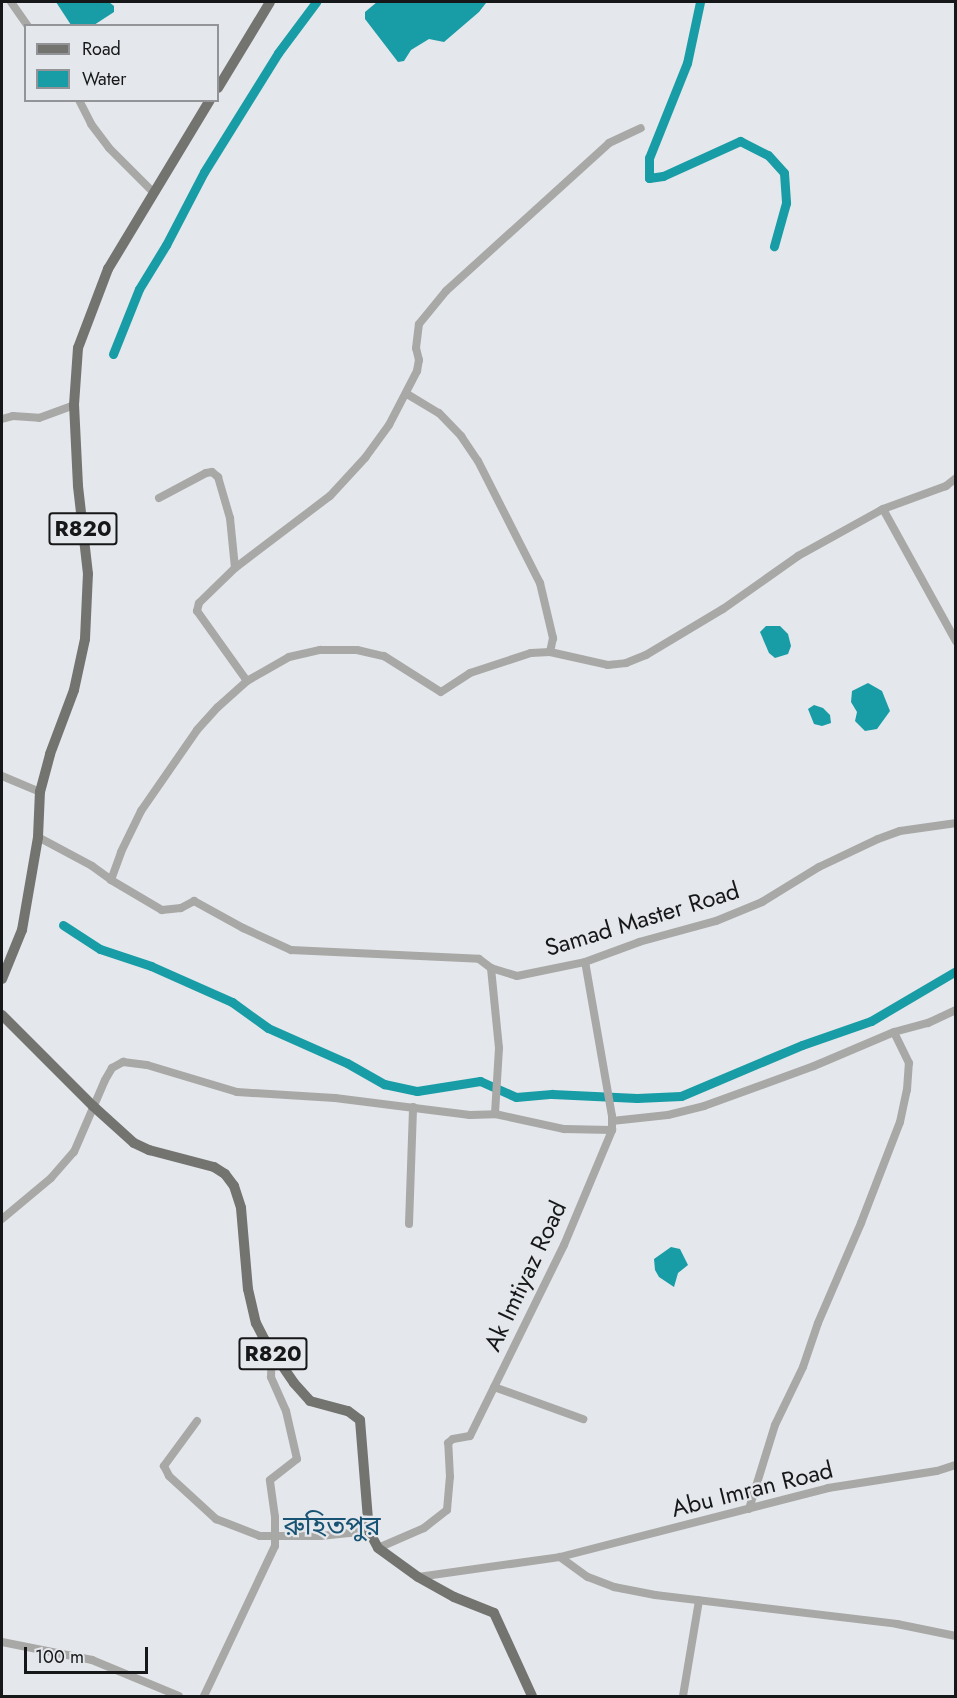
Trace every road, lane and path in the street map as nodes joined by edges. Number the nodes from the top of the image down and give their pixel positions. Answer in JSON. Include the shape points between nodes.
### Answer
{"nodes":[{"id":1,"x":11,"y":2,"type":"edge"},
{"id":2,"x":270,"y":2,"type":"edge"},
{"id":3,"x":27,"y":24,"type":"edge"},
{"id":4,"x":219,"y":86,"type":"edge"},
{"id":5,"x":80,"y":102,"type":"edge"},
{"id":6,"x":209,"y":102,"type":"edge"},
{"id":7,"x":641,"y":128,"type":"dead end"},
{"id":8,"x":154,"y":193,"type":"junction"},
{"id":9,"x":407,"y":394,"type":"junction"},
{"id":10,"x":74,"y":405,"type":"junction"},
{"id":11,"x":2,"y":419,"type":"edge"},
{"id":12,"x":956,"y":478,"type":"edge"},
{"id":13,"x":159,"y":498,"type":"dead end"},
{"id":14,"x":883,"y":509,"type":"junction"},
{"id":15,"x":235,"y":568,"type":"junction"},
{"id":16,"x":956,"y":641,"type":"edge"},
{"id":17,"x":550,"y":652,"type":"junction"},
{"id":18,"x":247,"y":681,"type":"junction"},
{"id":19,"x":2,"y":776,"type":"edge"},
{"id":20,"x":40,"y":792,"type":"junction"},
{"id":21,"x":956,"y":823,"type":"edge"},
{"id":22,"x":38,"y":837,"type":"junction"},
{"id":23,"x":111,"y":880,"type":"junction"},
{"id":24,"x":585,"y":962,"type":"junction"},
{"id":25,"x":491,"y":968,"type":"junction"},
{"id":26,"x":2,"y":978,"type":"edge"},
{"id":27,"x":956,"y":1010,"type":"edge"},
{"id":28,"x":2,"y":1015,"type":"edge"},
{"id":29,"x":894,"y":1032,"type":"junction"},
{"id":30,"x":93,"y":1106,"type":"junction"},
{"id":31,"x":413,"y":1107,"type":"junction"},
{"id":32,"x":495,"y":1114,"type":"junction"},
{"id":33,"x":612,"y":1122,"type":"junction"},
{"id":34,"x":2,"y":1219,"type":"edge"},
{"id":35,"x":409,"y":1224,"type":"dead end"},
{"id":36,"x":272,"y":1353,"type":"junction"},
{"id":37,"x":494,"y":1387,"type":"junction"},
{"id":38,"x":583,"y":1419,"type":"dead end"},
{"id":39,"x":197,"y":1421,"type":"dead end"},
{"id":40,"x":956,"y":1465,"type":"edge"},
{"id":41,"x":749,"y":1509,"type":"junction"},
{"id":42,"x":369,"y":1531,"type":"junction"},
{"id":43,"x":276,"y":1534,"type":"junction"},
{"id":44,"x":378,"y":1548,"type":"junction"},
{"id":45,"x":560,"y":1557,"type":"junction"},
{"id":46,"x":418,"y":1577,"type":"junction"},
{"id":47,"x":699,"y":1600,"type":"junction"},
{"id":48,"x":956,"y":1636,"type":"edge"},
{"id":49,"x":2,"y":1642,"type":"edge"},
{"id":50,"x":179,"y":1696,"type":"edge"},
{"id":51,"x":204,"y":1696,"type":"edge"},
{"id":52,"x":531,"y":1696,"type":"edge"},
{"id":53,"x":683,"y":1696,"type":"edge"}],
"edges":[{"from":1,"to":3,"type":"street"},
{"from":2,"to":4,"type":"main road"},
{"from":5,"to":8,"type":"street","via":[[109,148]]},
{"from":6,"to":8,"type":"main road","number":"R820"},
{"from":7,"to":9,"type":"street","via":[[609,143],[434,305],[419,324],[419,360]]},
{"from":8,"to":10,"type":"main road","number":"R820","via":[[108,269],[90,312],[78,348]]},
{"from":9,"to":15,"type":"street","via":[[371,450],[330,496]]},
{"from":9,"to":17,"type":"street","via":[[439,413],[478,461],[540,584],[553,638]]},
{"from":10,"to":11,"type":"street","via":[[39,418]]},
{"from":10,"to":20,"type":"main road","number":"R820","via":[[89,593],[85,639],[74,690]]},
{"from":12,"to":14,"type":"street","via":[[946,486]]},
{"from":13,"to":15,"type":"street","via":[[206,473],[218,477],[230,518]]},
{"from":14,"to":16,"type":"street"},
{"from":14,"to":17,"type":"street","via":[[798,555],[723,609],[646,655],[608,665]]},
{"from":15,"to":18,"type":"street","via":[[199,603],[196,611]]},
{"from":17,"to":18,"type":"street","via":[[531,653],[489,666],[441,692],[384,656],[357,650],[320,650],[289,657]]},
{"from":18,"to":23,"type":"street","via":[[197,730],[141,811]]},
{"from":19,"to":20,"type":"street"},
{"from":20,"to":22,"type":"main road","number":"R820"},
{"from":21,"to":24,"type":"street","name":"Samad Master Road","via":[[900,831],[819,867],[762,902],[716,921]]},
{"from":22,"to":23,"type":"street","name":"Samad Master Road"},
{"from":22,"to":26,"type":"main road","number":"R820","via":[[22,930]]},
{"from":23,"to":25,"type":"street","name":"Samad Master Road","via":[[162,910],[181,908],[194,901],[291,950],[479,959]]},
{"from":24,"to":25,"type":"street","name":"Samad Master Road","via":[[517,976]]},
{"from":24,"to":33,"type":"street"},
{"from":25,"to":32,"type":"street","via":[[498,1080]]},
{"from":27,"to":29,"type":"street"},
{"from":28,"to":30,"type":"main road","number":"R820"},
{"from":29,"to":33,"type":"street","via":[[704,1106]]},
{"from":29,"to":41,"type":"street","via":[[909,1063],[900,1122],[803,1367],[776,1425]]},
{"from":30,"to":31,"type":"street","via":[[112,1068],[123,1062],[147,1065],[237,1092]]},
{"from":30,"to":34,"type":"street","via":[[74,1152],[51,1178]]},
{"from":30,"to":36,"type":"main road","number":"R820","via":[[135,1143],[214,1167],[234,1186],[241,1208],[248,1289],[256,1323]]},
{"from":31,"to":32,"type":"street","via":[[470,1115]]},
{"from":31,"to":35,"type":"street"},
{"from":32,"to":33,"type":"street","via":[[564,1129]]},
{"from":33,"to":37,"type":"street","name":"Ak Imtiyaz Road","via":[[564,1245]]},
{"from":36,"to":42,"type":"main road","number":"R820","via":[[310,1401],[348,1412],[360,1420]]},
{"from":36,"to":43,"type":"street","via":[[272,1377],[286,1412],[297,1459],[270,1480]]},
{"from":37,"to":38,"type":"street"},
{"from":37,"to":44,"type":"street","name":"Ak Imtiyaz Road","via":[[470,1436],[448,1443],[447,1510],[424,1528]]},
{"from":39,"to":43,"type":"street","via":[[164,1467],[169,1476],[216,1519],[260,1536]]},
{"from":40,"to":41,"type":"street","name":"Abu Imran Road","via":[[828,1488]]},
{"from":41,"to":45,"type":"street","name":"Abu Imran Road"},
{"from":42,"to":43,"type":"street","via":[[311,1536]]},
{"from":42,"to":44,"type":"main road","number":"R820"},
{"from":43,"to":51,"type":"street","via":[[275,1546]]},
{"from":44,"to":46,"type":"main road","number":"R820"},
{"from":45,"to":46,"type":"street","name":"Abu Imran Road"},
{"from":45,"to":47,"type":"street","via":[[588,1577],[614,1587]]},
{"from":46,"to":52,"type":"main road","number":"R820","via":[[494,1613]]},
{"from":47,"to":48,"type":"street","via":[[897,1624]]},
{"from":47,"to":53,"type":"street"},
{"from":49,"to":50,"type":"street","via":[[92,1660]]}]}
